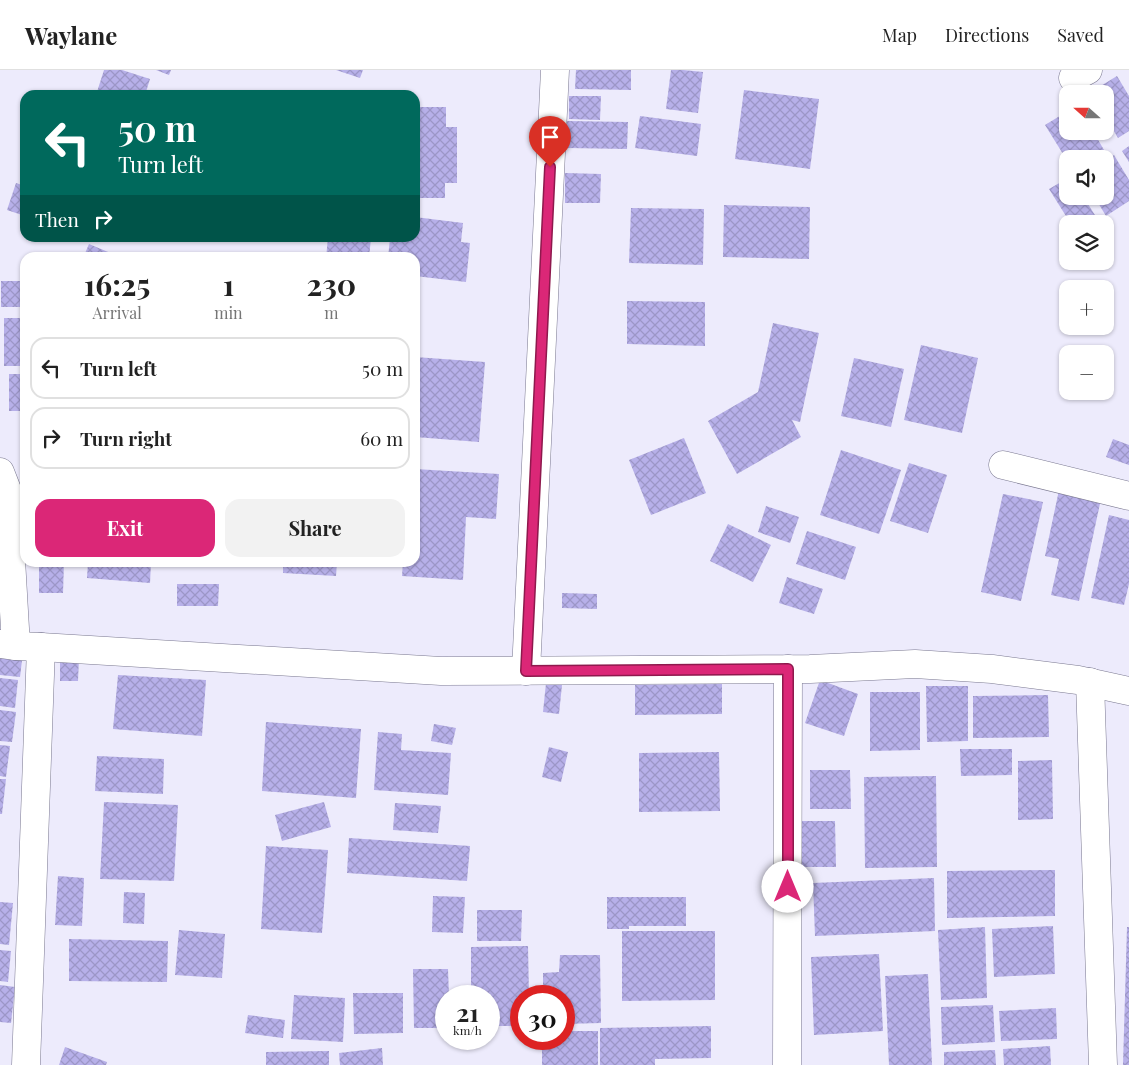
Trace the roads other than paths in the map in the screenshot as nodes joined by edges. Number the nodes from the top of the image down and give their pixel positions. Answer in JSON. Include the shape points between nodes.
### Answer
{"nodes":[{"id":1,"x":555,"y":70,"type":"edge"},
{"id":2,"x":1003,"y":465,"type":"dead end"},
{"id":3,"x":0,"y":472,"type":"edge"},
{"id":4,"x":1129,"y":496,"type":"edge"},
{"id":5,"x":19,"y":646,"type":"edge"},
{"id":6,"x":788,"y":669,"type":"junction"},
{"id":7,"x":526,"y":671,"type":"junction"},
{"id":8,"x":1090,"y":682,"type":"junction"},
{"id":9,"x":1129,"y":691,"type":"edge"},
{"id":10,"x":26,"y":1065,"type":"edge"},
{"id":11,"x":787,"y":1065,"type":"edge"},
{"id":12,"x":1102,"y":1065,"type":"edge"}],
"edges":[{"from":1,"to":7,"type":"street"},
{"from":2,"to":4,"type":"street"},
{"from":3,"to":5,"type":"street","via":[[7,490]]},
{"from":5,"to":7,"type":"street","via":[[442,671]]},
{"from":5,"to":10,"type":"street"},
{"from":6,"to":7,"type":"street"},
{"from":6,"to":8,"type":"street","via":[[915,664],[992,669]]},
{"from":6,"to":11,"type":"street"},
{"from":8,"to":9,"type":"street"},
{"from":8,"to":12,"type":"street"}]}
